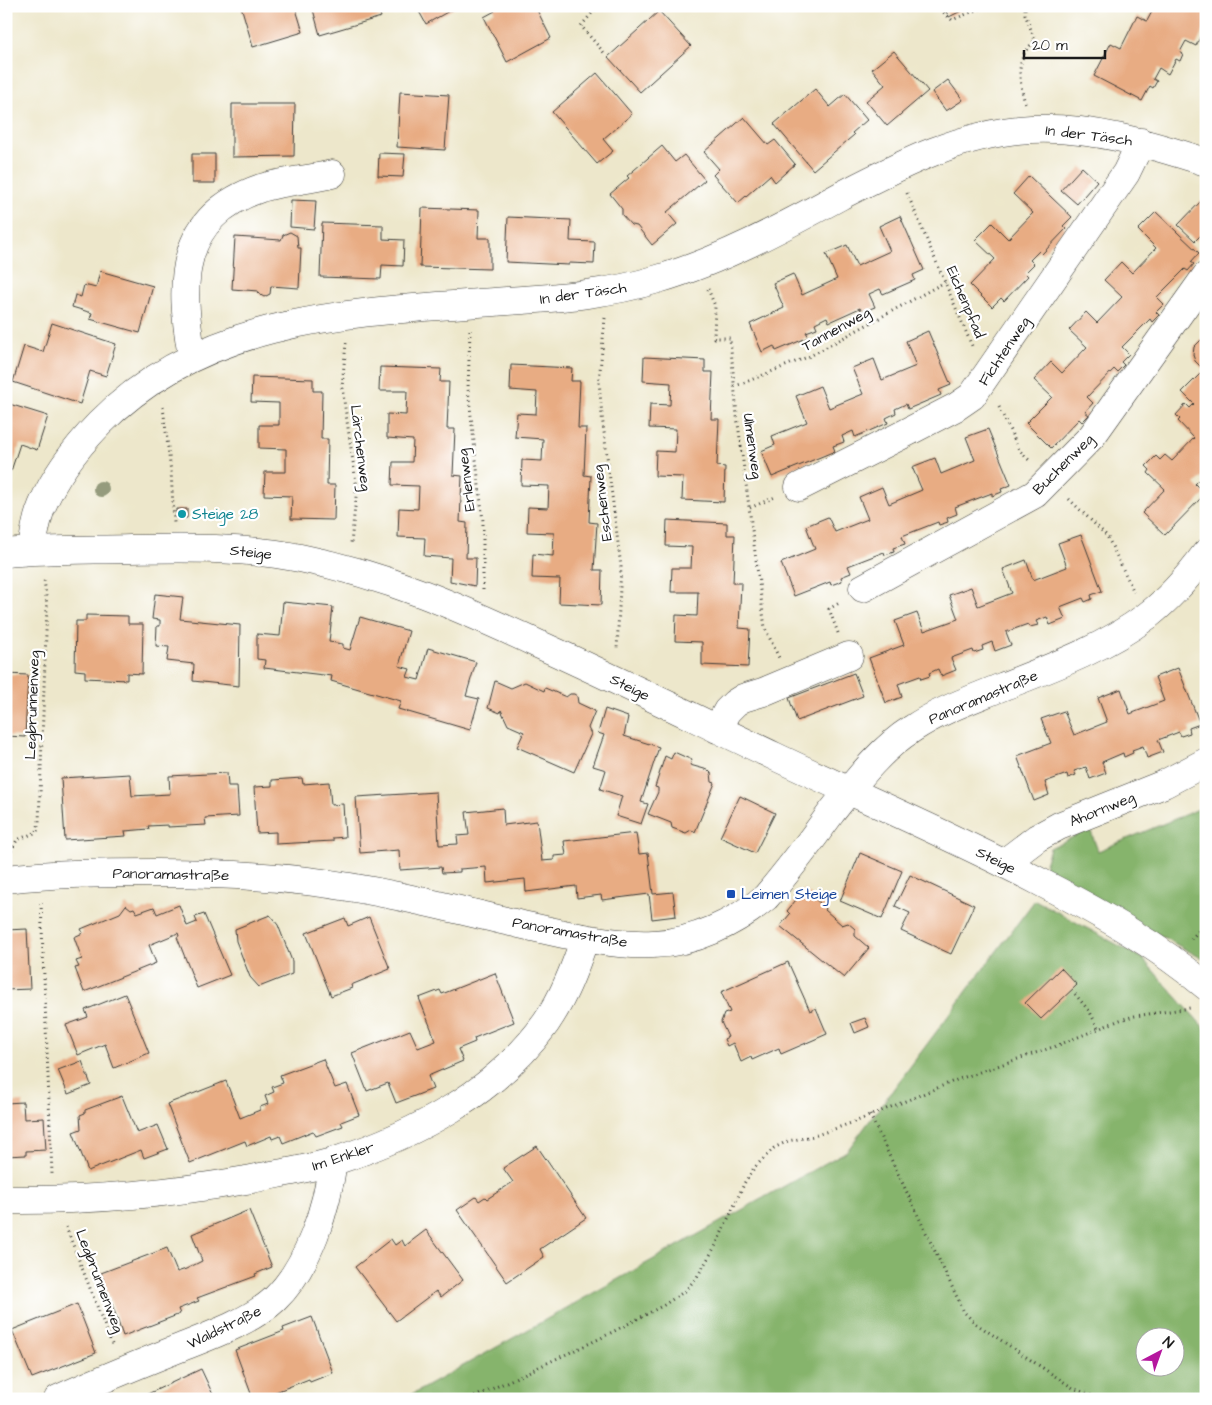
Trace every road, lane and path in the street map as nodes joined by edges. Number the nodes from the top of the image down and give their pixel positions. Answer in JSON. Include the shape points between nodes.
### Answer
{"nodes":[{"id":1,"x":598,"y":6,"type":"edge"},
{"id":2,"x":936,"y":6,"type":"edge"},
{"id":3,"x":986,"y":6,"type":"edge"},
{"id":4,"x":1025,"y":6,"type":"edge"},
{"id":5,"x":606,"y":56,"type":"dead end"},
{"id":6,"x":1020,"y":84,"type":"dead end"},
{"id":7,"x":1141,"y":142,"type":"junction"},
{"id":8,"x":1206,"y":162,"type":"edge"},
{"id":9,"x":332,"y":174,"type":"dead end"},
{"id":10,"x":907,"y":194,"type":"dead end"},
{"id":11,"x":698,"y":265,"type":"junction"},
{"id":12,"x":1206,"y":276,"type":"edge"},
{"id":13,"x":945,"y":282,"type":"junction"},
{"id":14,"x":605,"y":326,"type":"dead end"},
{"id":15,"x":470,"y":341,"type":"dead end"},
{"id":16,"x":192,"y":356,"type":"junction"},
{"id":17,"x":344,"y":359,"type":"dead end"},
{"id":18,"x":986,"y":377,"type":"junction"},
{"id":19,"x":734,"y":386,"type":"junction"},
{"id":20,"x":164,"y":417,"type":"dead end"},
{"id":21,"x":1049,"y":480,"type":"junction"},
{"id":22,"x":799,"y":487,"type":"dead end"},
{"id":23,"x":176,"y":548,"type":"junction"},
{"id":24,"x":27,"y":551,"type":"edge"},
{"id":25,"x":1206,"y":553,"type":"edge"},
{"id":26,"x":346,"y":568,"type":"junction"},
{"id":27,"x":1130,"y":584,"type":"dead end"},
{"id":28,"x":863,"y":588,"type":"dead end"},
{"id":29,"x":831,"y":613,"type":"dead end"},
{"id":30,"x":478,"y":616,"type":"junction"},
{"id":31,"x":834,"y":621,"type":"dead end"},
{"id":32,"x":773,"y":647,"type":"dead end"},
{"id":33,"x":849,"y":656,"type":"dead end"},
{"id":34,"x":609,"y":676,"type":"junction"},
{"id":35,"x":717,"y":729,"type":"junction"},
{"id":36,"x":1206,"y":762,"type":"edge"},
{"id":37,"x":848,"y":791,"type":"junction"},
{"id":38,"x":14,"y":846,"type":"dead end"},
{"id":39,"x":1004,"y":863,"type":"junction"},
{"id":40,"x":40,"y":875,"type":"junction"},
{"id":41,"x":6,"y":879,"type":"edge"},
{"id":42,"x":585,"y":938,"type":"junction"},
{"id":43,"x":1203,"y":989,"type":"edge"},
{"id":44,"x":1074,"y":994,"type":"dead end"},
{"id":45,"x":1098,"y":1028,"type":"junction"},
{"id":46,"x":870,"y":1116,"type":"junction"},
{"id":47,"x":333,"y":1161,"type":"junction"},
{"id":48,"x":52,"y":1171,"type":"dead end"},
{"id":49,"x":6,"y":1200,"type":"edge"},
{"id":50,"x":54,"y":1201,"type":"junction"},
{"id":51,"x":122,"y":1371,"type":"junction"},
{"id":52,"x":58,"y":1399,"type":"edge"},
{"id":53,"x":470,"y":1399,"type":"edge"},
{"id":54,"x":1100,"y":1399,"type":"edge"}],
"edges":[{"from":1,"to":5,"type":"path","via":[[582,26]]},
{"from":2,"to":3,"type":"path","via":[[952,20]]},
{"from":4,"to":6,"type":"path","via":[[1035,40],[1024,53]]},
{"from":7,"to":8,"type":"street","name":"In der Täsch"},
{"from":7,"to":11,"type":"street","name":"In der Täsch","via":[[1069,130],[1031,129],[959,142],[896,167]]},
{"from":7,"to":18,"type":"street","name":"Fichtenweg","via":[[1126,172]]},
{"from":9,"to":16,"type":"street","via":[[261,188],[224,206],[204,225],[191,253],[185,284]]},
{"from":10,"to":13,"type":"path","name":"Eichenpfad"},
{"from":11,"to":16,"type":"street","name":"In der Täsch","via":[[607,292],[344,315],[246,336]]},
{"from":11,"to":19,"type":"path","name":"Ulmenweg","via":[[715,306],[714,338],[730,338]]},
{"from":12,"to":21,"type":"street","name":"Buchenweg","via":[[1092,436]]},
{"from":13,"to":18,"type":"path","name":"Eichenpfad"},
{"from":13,"to":19,"type":"path","name":"Tannenweg","via":[[810,356]]},
{"from":14,"to":34,"type":"path","name":"Eschenweg","via":[[600,390],[620,566],[616,659]]},
{"from":15,"to":30,"type":"path","name":"Erlenweg","via":[[468,389],[482,521],[484,598]]},
{"from":16,"to":24,"type":"street","name":"In der Täsch","via":[[128,397],[79,446],[42,507]]},
{"from":17,"to":26,"type":"path","name":"Lärchenweg","via":[[342,387],[356,482],[351,549]]},
{"from":18,"to":21,"type":"path","name":"Eichenpfad","via":[[1019,450]]},
{"from":18,"to":22,"type":"street","name":"Fichtenweg","via":[[972,396],[956,407]]},
{"from":19,"to":32,"type":"path","name":"Ulmenweg","via":[[765,628]]},
{"from":20,"to":23,"type":"path"},
{"from":21,"to":27,"type":"path","name":"Eichenpfad","via":[[1107,536]]},
{"from":21,"to":28,"type":"street","name":"Buchenweg","via":[[1017,505]]},
{"from":23,"to":24,"type":"street","name":"Steige"},
{"from":23,"to":26,"type":"street","name":"Steige","via":[[212,548],[297,557]]},
{"from":24,"to":38,"type":"path","name":"Legbrunnenweg","via":[[47,606],[39,822],[37,832],[17,840]]},
{"from":25,"to":37,"type":"street","name":"Panoramastraße","via":[[1162,603],[1131,627],[1099,646],[930,718],[897,739]]},
{"from":26,"to":30,"type":"street","name":"Steige","via":[[406,587]]},
{"from":29,"to":31,"type":"path"},
{"from":30,"to":34,"type":"street","name":"Steige"},
{"from":33,"to":35,"type":"street","via":[[743,698],[727,711]]},
{"from":34,"to":35,"type":"street","name":"Steige"},
{"from":35,"to":37,"type":"street","name":"Steige"},
{"from":36,"to":39,"type":"street","name":"Ahornweg","via":[[1164,784],[1059,826]]},
{"from":37,"to":39,"type":"street","name":"Steige"},
{"from":37,"to":42,"type":"street","name":"Panoramastraße","via":[[766,897],[741,916],[684,939],[653,944]]},
{"from":39,"to":43,"type":"street","name":"Steige","via":[[1122,926],[1161,951]]},
{"from":40,"to":41,"type":"street","name":"Panoramastraße"},
{"from":40,"to":42,"type":"street","name":"Panoramastraße","via":[[220,874],[307,881],[382,893]]},
{"from":40,"to":48,"type":"path"},
{"from":42,"to":47,"type":"street","name":"Im Enkler","via":[[554,1010],[500,1074],[475,1094],[430,1121]]},
{"from":43,"to":45,"type":"path","via":[[1185,1010],[1136,1016]]},
{"from":44,"to":45,"type":"path","via":[[1090,1012]]},
{"from":45,"to":46,"type":"path"},
{"from":46,"to":53,"type":"path","via":[[814,1136],[788,1141],[763,1158],[745,1182],[716,1245],[685,1291],[601,1338]]},
{"from":46,"to":54,"type":"path","via":[[964,1312],[975,1323],[1073,1388]]},
{"from":47,"to":50,"type":"street","name":"Im Enkler","via":[[192,1190]]},
{"from":47,"to":51,"type":"street","name":"Waldstraße","via":[[329,1190],[309,1245],[294,1275],[275,1299],[228,1327]]},
{"from":49,"to":50,"type":"street","name":"Im Enkler"},
{"from":50,"to":51,"type":"path","name":"Legbrunnenweg"},
{"from":51,"to":52,"type":"street","name":"Waldstraße"}]}
